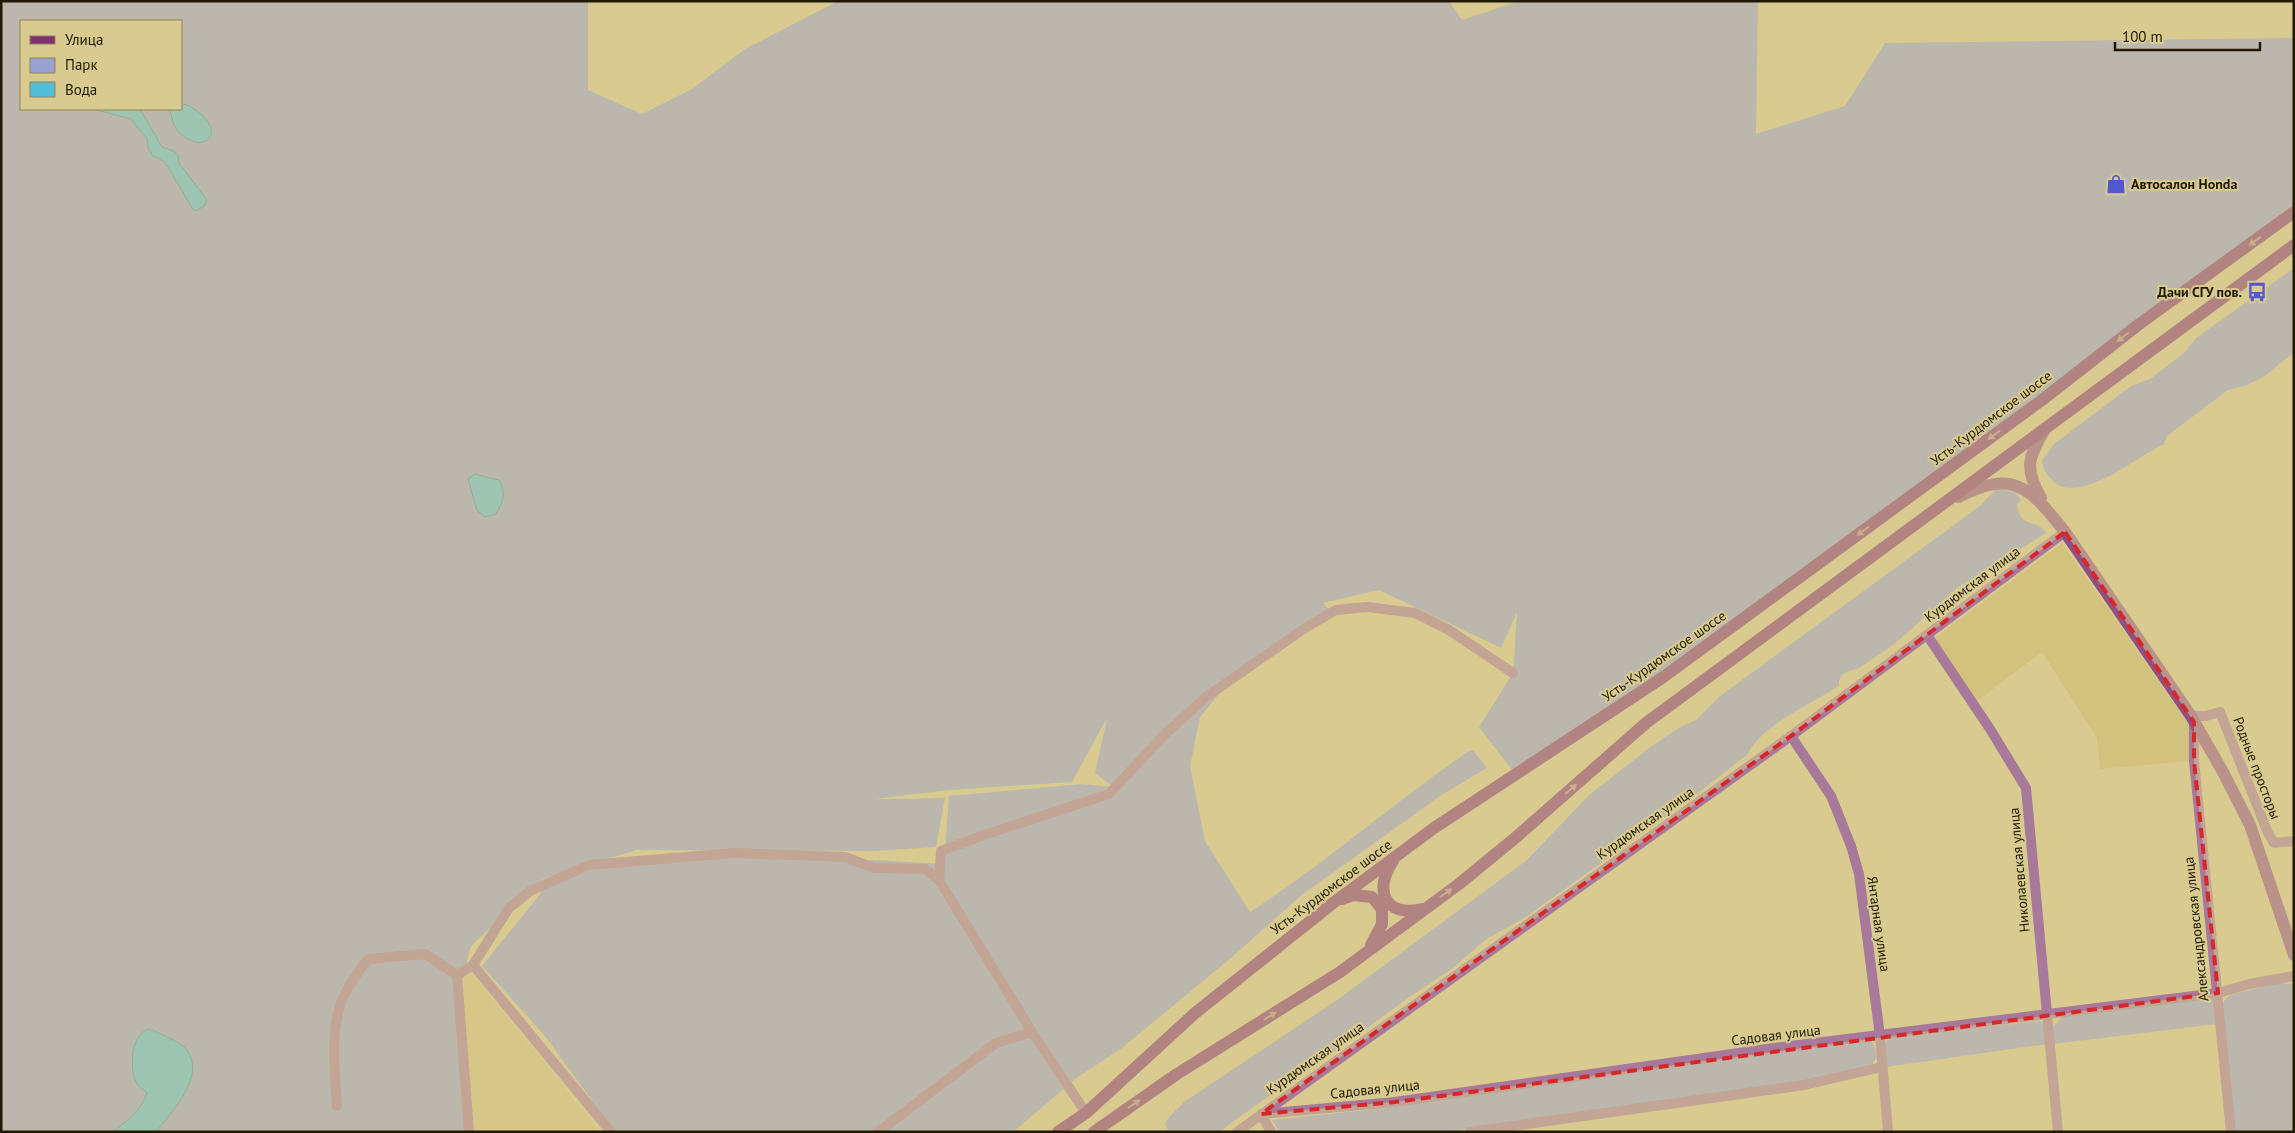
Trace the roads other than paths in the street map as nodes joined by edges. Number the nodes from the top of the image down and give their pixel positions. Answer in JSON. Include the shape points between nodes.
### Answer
{"nodes":[{"id":1,"x":2294,"y":212,"type":"edge"},
{"id":2,"x":2294,"y":245,"type":"edge"},
{"id":3,"x":2045,"y":429,"type":"junction"},
{"id":4,"x":2046,"y":507,"type":"junction"},
{"id":5,"x":1937,"y":508,"type":"junction"},
{"id":6,"x":2065,"y":532,"type":"junction"},
{"id":7,"x":1927,"y":635,"type":"junction"},
{"id":8,"x":1513,"y":673,"type":"dead end"},
{"id":9,"x":2192,"y":719,"type":"junction"},
{"id":10,"x":1791,"y":736,"type":"junction"},
{"id":11,"x":2294,"y":841,"type":"edge"},
{"id":12,"x":1398,"y":855,"type":"junction"},
{"id":13,"x":939,"y":880,"type":"junction"},
{"id":14,"x":1332,"y":903,"type":"junction"},
{"id":15,"x":1425,"y":908,"type":"junction"},
{"id":16,"x":1369,"y":950,"type":"junction"},
{"id":17,"x":2294,"y":954,"type":"edge"},
{"id":18,"x":473,"y":965,"type":"junction"},
{"id":19,"x":457,"y":975,"type":"junction"},
{"id":20,"x":2294,"y":976,"type":"edge"},
{"id":21,"x":2218,"y":993,"type":"junction"},
{"id":22,"x":2046,"y":1014,"type":"junction"},
{"id":23,"x":1032,"y":1032,"type":"junction"},
{"id":24,"x":1880,"y":1036,"type":"junction"},
{"id":25,"x":1882,"y":1067,"type":"junction"},
{"id":26,"x":337,"y":1106,"type":"dead end"},
{"id":27,"x":1086,"y":1113,"type":"junction"},
{"id":28,"x":1260,"y":1114,"type":"junction"},
{"id":29,"x":469,"y":1132,"type":"edge"},
{"id":30,"x":611,"y":1132,"type":"edge"},
{"id":31,"x":878,"y":1132,"type":"edge"},
{"id":32,"x":1058,"y":1132,"type":"edge"},
{"id":33,"x":1094,"y":1132,"type":"edge"},
{"id":34,"x":1238,"y":1132,"type":"edge"},
{"id":35,"x":1271,"y":1132,"type":"edge"},
{"id":36,"x":1470,"y":1132,"type":"edge"},
{"id":37,"x":1888,"y":1132,"type":"edge"},
{"id":38,"x":2058,"y":1132,"type":"edge"},
{"id":39,"x":2231,"y":1132,"type":"edge"}],
"edges":[{"from":1,"to":12,"type":"main road","name":"Усть-Курдюмское шоссе","one_way":true,"via":[[1662,678]]},
{"from":2,"to":3,"type":"main road"},
{"from":3,"to":4,"type":"street","via":[[2032,450],[2028,468]]},
{"from":3,"to":5,"type":"main road"},
{"from":4,"to":5,"type":"street","via":[[2025,488],[2002,482],[1979,487]]},
{"from":4,"to":6,"type":"street"},
{"from":15,"to":5,"type":"main road","one_way":true,"via":[[1514,839],[1646,723]]},
{"from":6,"to":7,"type":"street","name":"Курдюмская улица"},
{"from":6,"to":9,"type":"street"},
{"from":7,"to":10,"type":"street","name":"Курдюмская улица"},
{"from":7,"to":22,"type":"street","name":"Николаевская улица","via":[[2026,788]]},
{"from":8,"to":13,"type":"street","via":[[1449,630],[1415,614],[1367,607],[1336,610],[1206,697],[1163,736],[1108,794],[942,851]]},
{"from":9,"to":11,"type":"street","name":"Родные просторы","via":[[2220,712],[2268,834],[2274,843]]},
{"from":9,"to":17,"type":"street","via":[[2250,825]]},
{"from":9,"to":21,"type":"street","name":"Александровская улица"},
{"from":10,"to":24,"type":"street","name":"Янтарная улица","via":[[1831,796],[1851,846],[1859,874]]},
{"from":10,"to":28,"type":"street","name":"Курдюмская улица"},
{"from":12,"to":14,"type":"main road","name":"Усть-Курдюмское шоссе"},
{"from":12,"to":15,"type":"main road","via":[[1384,876],[1385,899],[1405,911]]},
{"from":13,"to":18,"type":"street","via":[[924,869],[874,868],[845,857],[733,853],[589,865],[530,891],[509,908]]},
{"from":13,"to":23,"type":"street"},
{"from":14,"to":16,"type":"main road","via":[[1353,895],[1372,897],[1378,902],[1382,909],[1382,924]]},
{"from":14,"to":27,"type":"main road","name":"Усть-Курдюмское шоссе","via":[[1194,1014]]},
{"from":15,"to":16,"type":"main road"},
{"from":33,"to":16,"type":"main road","one_way":true,"via":[[1177,1074],[1340,972]]},
{"from":18,"to":19,"type":"street"},
{"from":18,"to":30,"type":"street"},
{"from":19,"to":26,"type":"street","via":[[424,954],[368,959],[339,1009],[334,1057]]},
{"from":19,"to":29,"type":"street"},
{"from":20,"to":21,"type":"street","name":"Садовая улица"},
{"from":21,"to":22,"type":"street","name":"Садовая улица"},
{"from":21,"to":39,"type":"street","name":"Александровская улица"},
{"from":22,"to":24,"type":"street","name":"Садовая улица"},
{"from":22,"to":38,"type":"street","name":"Николаевская улица"},
{"from":23,"to":27,"type":"street"},
{"from":23,"to":31,"type":"street","via":[[996,1043]]},
{"from":24,"to":25,"type":"street","name":"Янтарная улица"},
{"from":24,"to":28,"type":"street","name":"Садовая улица","via":[[1395,1102]]},
{"from":25,"to":36,"type":"street","via":[[1804,1085]]},
{"from":25,"to":37,"type":"street","name":"Янтарная улица"},
{"from":27,"to":32,"type":"main road","name":"Усть-Курдюмское шоссе"},
{"from":28,"to":34,"type":"street","name":"Курдюмская улица"},
{"from":28,"to":35,"type":"street"}]}
